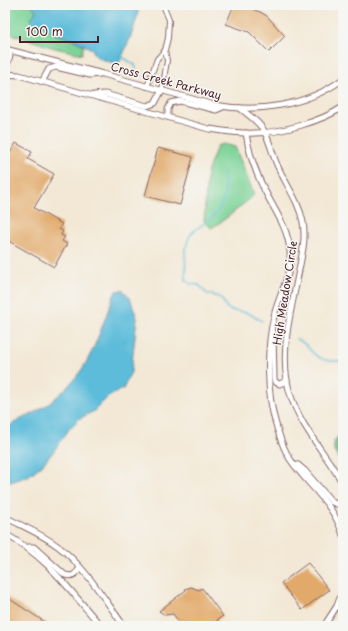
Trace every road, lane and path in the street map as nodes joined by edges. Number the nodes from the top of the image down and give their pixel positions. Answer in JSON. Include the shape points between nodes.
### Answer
{"nodes":[{"id":1,"x":163,"y":5,"type":"edge"},
{"id":2,"x":7,"y":50,"type":"edge"},
{"id":3,"x":165,"y":50,"type":"junction"},
{"id":4,"x":5,"y":64,"type":"edge"},
{"id":5,"x":5,"y":74,"type":"edge"},
{"id":6,"x":103,"y":74,"type":"junction"},
{"id":7,"x":343,"y":79,"type":"edge"},
{"id":8,"x":42,"y":82,"type":"junction"},
{"id":9,"x":147,"y":87,"type":"junction"},
{"id":10,"x":162,"y":90,"type":"junction"},
{"id":11,"x":91,"y":96,"type":"junction"},
{"id":12,"x":343,"y":106,"type":"edge"},
{"id":13,"x":223,"y":107,"type":"junction"},
{"id":14,"x":240,"y":108,"type":"junction"},
{"id":15,"x":168,"y":117,"type":"junction"},
{"id":16,"x":265,"y":132,"type":"junction"},
{"id":17,"x":246,"y":133,"type":"junction"},
{"id":18,"x":273,"y":322,"type":"junction"},
{"id":19,"x":287,"y":380,"type":"junction"},
{"id":20,"x":289,"y":458,"type":"junction"},
{"id":21,"x":343,"y":484,"type":"edge"},
{"id":22,"x":343,"y":504,"type":"edge"},
{"id":23,"x":5,"y":517,"type":"edge"},
{"id":24,"x":5,"y":534,"type":"edge"},
{"id":25,"x":343,"y":535,"type":"edge"},
{"id":26,"x":26,"y":547,"type":"junction"},
{"id":27,"x":80,"y":568,"type":"junction"},
{"id":28,"x":343,"y":590,"type":"edge"},
{"id":29,"x":101,"y":626,"type":"edge"},
{"id":30,"x":124,"y":626,"type":"edge"},
{"id":31,"x":324,"y":626,"type":"edge"}],
"edges":[{"from":1,"to":3,"type":"street","via":[[169,20]]},
{"from":2,"to":4,"type":"street","via":[[10,55]]},
{"from":2,"to":6,"type":"street","name":"Cross Creek Parkway"},
{"from":3,"to":9,"type":"street","via":[[157,59]]},
{"from":3,"to":10,"type":"street","via":[[167,61]]},
{"from":5,"to":8,"type":"street"},
{"from":6,"to":8,"type":"street","via":[[90,75],[56,67],[49,69]]},
{"from":6,"to":9,"type":"street","name":"Cross Creek Parkway"},
{"from":7,"to":14,"type":"street","name":"Cross Creek Parkway","via":[[309,98],[281,105]]},
{"from":8,"to":11,"type":"street"},
{"from":9,"to":10,"type":"street","name":"Cross Creek Parkway"},
{"from":10,"to":11,"type":"street","via":[[155,103],[147,106],[105,94]]},
{"from":10,"to":13,"type":"street","name":"Cross Creek Parkway"},
{"from":11,"to":15,"type":"street"},
{"from":12,"to":16,"type":"street","via":[[301,125]]},
{"from":13,"to":14,"type":"street","name":"Cross Creek Parkway"},
{"from":13,"to":15,"type":"street","via":[[216,110],[180,101],[171,104]]},
{"from":14,"to":16,"type":"street"},
{"from":15,"to":17,"type":"street","via":[[209,129]]},
{"from":16,"to":17,"type":"street"},
{"from":16,"to":19,"type":"street","name":"High Meadow Circle","via":[[278,167],[298,206],[304,234],[286,340]]},
{"from":17,"to":18,"type":"street","name":"High Meadow Circle","via":[[258,176],[283,222],[289,241],[289,270]]},
{"from":18,"to":19,"type":"street","via":[[274,378],[275,382],[280,384]]},
{"from":18,"to":20,"type":"street","name":"High Meadow Circle","via":[[269,344],[272,402],[276,426]]},
{"from":19,"to":21,"type":"street","name":"High Meadow Circle","via":[[299,415]]},
{"from":20,"to":22,"type":"street","via":[[305,471],[332,502]]},
{"from":20,"to":25,"type":"street","name":"High Meadow Circle","via":[[339,518]]},
{"from":23,"to":27,"type":"street","via":[[49,540]]},
{"from":24,"to":26,"type":"street"},
{"from":26,"to":27,"type":"street","via":[[34,547],[65,575],[75,575]]},
{"from":26,"to":29,"type":"street","via":[[59,576]]},
{"from":27,"to":30,"type":"street"},
{"from":28,"to":31,"type":"street","via":[[337,606]]}]}
